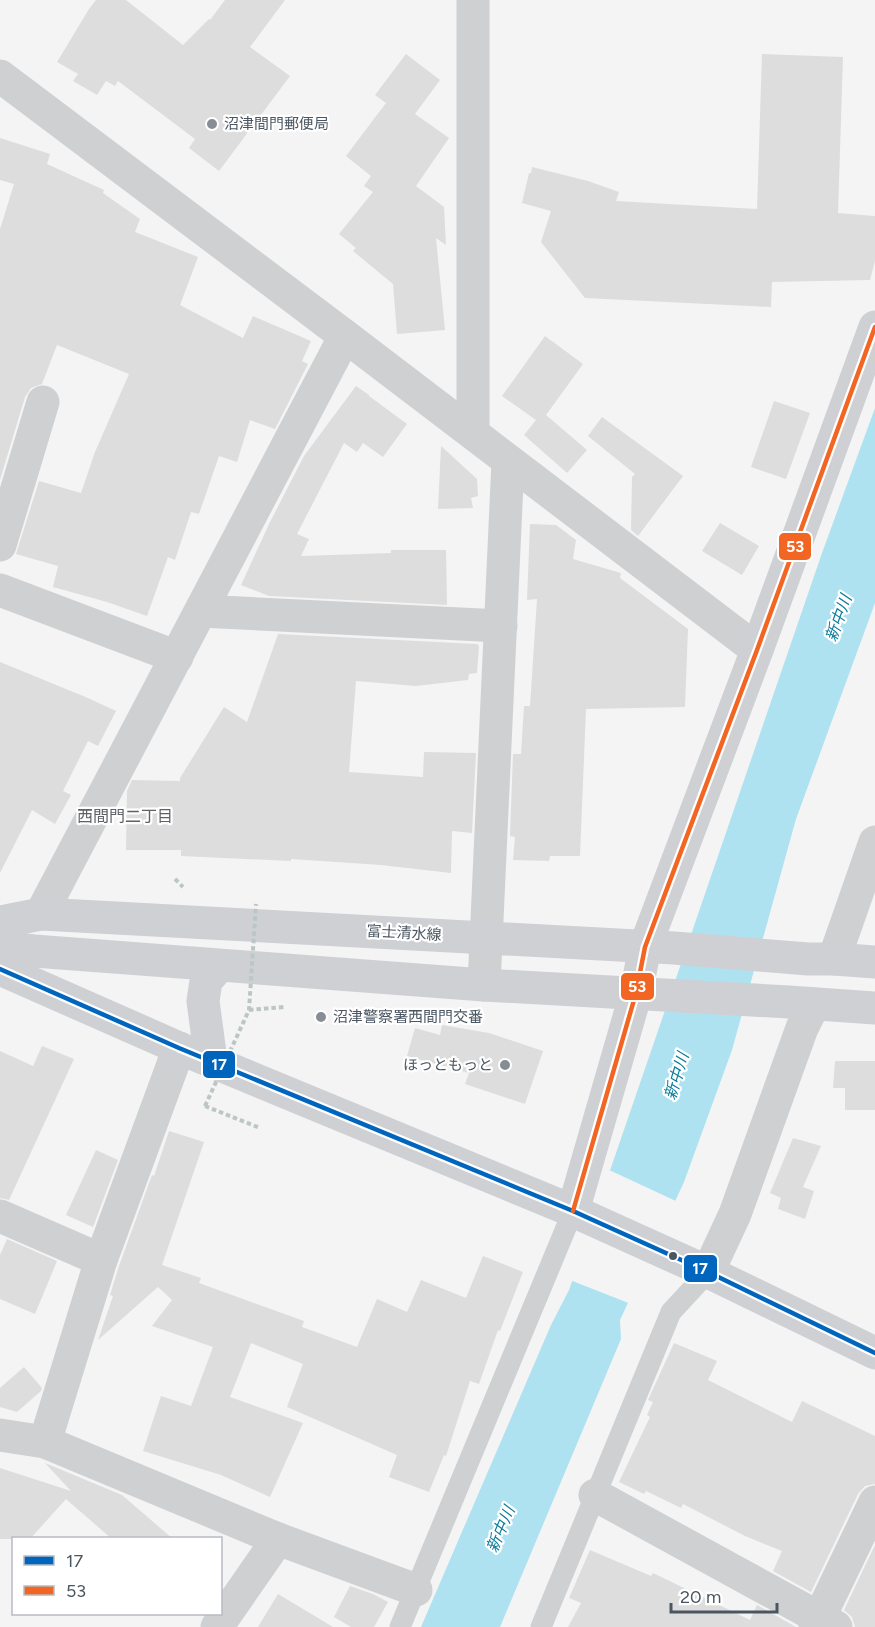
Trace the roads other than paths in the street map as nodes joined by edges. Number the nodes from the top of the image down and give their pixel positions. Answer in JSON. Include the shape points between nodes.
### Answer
{"nodes":[{"id":1,"x":473,"y":0,"type":"edge"},
{"id":2,"x":0,"y":76,"type":"edge"},
{"id":3,"x":875,"y":327,"type":"edge"},
{"id":4,"x":345,"y":336,"type":"junction"},
{"id":5,"x":43,"y":402,"type":"dead end"},
{"id":6,"x":473,"y":433,"type":"junction"},
{"id":7,"x":508,"y":461,"type":"junction"},
{"id":8,"x":0,"y":545,"type":"edge"},
{"id":9,"x":0,"y":590,"type":"edge"},
{"id":10,"x":201,"y":611,"type":"junction"},
{"id":11,"x":501,"y":626,"type":"junction"},
{"id":12,"x":757,"y":650,"type":"junction"},
{"id":13,"x":177,"y":657,"type":"junction"},
{"id":14,"x":875,"y":842,"type":"edge"},
{"id":15,"x":41,"y":914,"type":"junction"},
{"id":16,"x":0,"y":922,"type":"edge"},
{"id":17,"x":487,"y":938,"type":"junction"},
{"id":18,"x":0,"y":946,"type":"edge"},
{"id":19,"x":659,"y":947,"type":"junction"},
{"id":20,"x":821,"y":959,"type":"junction"},
{"id":21,"x":875,"y":962,"type":"edge"},
{"id":22,"x":219,"y":966,"type":"junction"},
{"id":23,"x":0,"y":969,"type":"edge"},
{"id":24,"x":484,"y":986,"type":"junction"},
{"id":25,"x":636,"y":993,"type":"junction"},
{"id":26,"x":801,"y":1003,"type":"junction"},
{"id":27,"x":875,"y":1008,"type":"edge"},
{"id":28,"x":179,"y":1048,"type":"junction"},
{"id":29,"x":211,"y":1061,"type":"junction"},
{"id":30,"x":573,"y":1212,"type":"junction"},
{"id":31,"x":0,"y":1216,"type":"edge"},
{"id":32,"x":101,"y":1260,"type":"junction"},
{"id":33,"x":708,"y":1272,"type":"junction"},
{"id":34,"x":875,"y":1353,"type":"edge"},
{"id":35,"x":0,"y":1435,"type":"edge"},
{"id":36,"x":45,"y":1442,"type":"junction"},
{"id":37,"x":595,"y":1495,"type":"junction"},
{"id":38,"x":875,"y":1502,"type":"edge"},
{"id":39,"x":278,"y":1539,"type":"junction"},
{"id":40,"x":416,"y":1590,"type":"junction"},
{"id":41,"x":824,"y":1624,"type":"edge"},
{"id":42,"x":217,"y":1627,"type":"edge"},
{"id":43,"x":400,"y":1627,"type":"edge"},
{"id":44,"x":541,"y":1627,"type":"edge"}],
"edges":[{"from":1,"to":6,"type":"street"},
{"from":2,"to":4,"type":"street"},
{"from":3,"to":12,"type":"street"},
{"from":4,"to":6,"type":"street"},
{"from":4,"to":10,"type":"street"},
{"from":5,"to":8,"type":"street"},
{"from":6,"to":7,"type":"street"},
{"from":7,"to":11,"type":"street"},
{"from":7,"to":12,"type":"street"},
{"from":9,"to":13,"type":"street"},
{"from":10,"to":11,"type":"street"},
{"from":10,"to":13,"type":"street"},
{"from":11,"to":17,"type":"street"},
{"from":12,"to":19,"type":"street"},
{"from":13,"to":15,"type":"street"},
{"from":14,"to":20,"type":"street"},
{"from":15,"to":16,"type":"street","name":"富士清水線"},
{"from":15,"to":17,"type":"street","name":"富士清水線"},
{"from":17,"to":19,"type":"street","name":"富士清水線"},
{"from":17,"to":24,"type":"street"},
{"from":18,"to":22,"type":"street"},
{"from":19,"to":20,"type":"street","name":"富士清水線"},
{"from":19,"to":25,"type":"street"},
{"from":20,"to":21,"type":"street","name":"富士清水線"},
{"from":22,"to":24,"type":"street"},
{"from":22,"to":29,"type":"street","via":[[206,981],[203,1001]]},
{"from":23,"to":28,"type":"street"},
{"from":24,"to":25,"type":"street"},
{"from":25,"to":26,"type":"street"},
{"from":25,"to":30,"type":"street"},
{"from":26,"to":27,"type":"street"},
{"from":26,"to":33,"type":"street","via":[[802,1028],[735,1214]]},
{"from":28,"to":29,"type":"street"},
{"from":28,"to":32,"type":"street"},
{"from":29,"to":30,"type":"street"},
{"from":30,"to":33,"type":"street"},
{"from":30,"to":40,"type":"lane"},
{"from":31,"to":32,"type":"street"},
{"from":32,"to":36,"type":"street"},
{"from":33,"to":34,"type":"street"},
{"from":33,"to":37,"type":"lane","via":[[671,1312]]},
{"from":35,"to":36,"type":"street"},
{"from":36,"to":39,"type":"street"},
{"from":37,"to":41,"type":"street"},
{"from":37,"to":44,"type":"lane"},
{"from":38,"to":41,"type":"street"},
{"from":39,"to":40,"type":"street"},
{"from":39,"to":42,"type":"street"},
{"from":40,"to":43,"type":"lane"}]}
